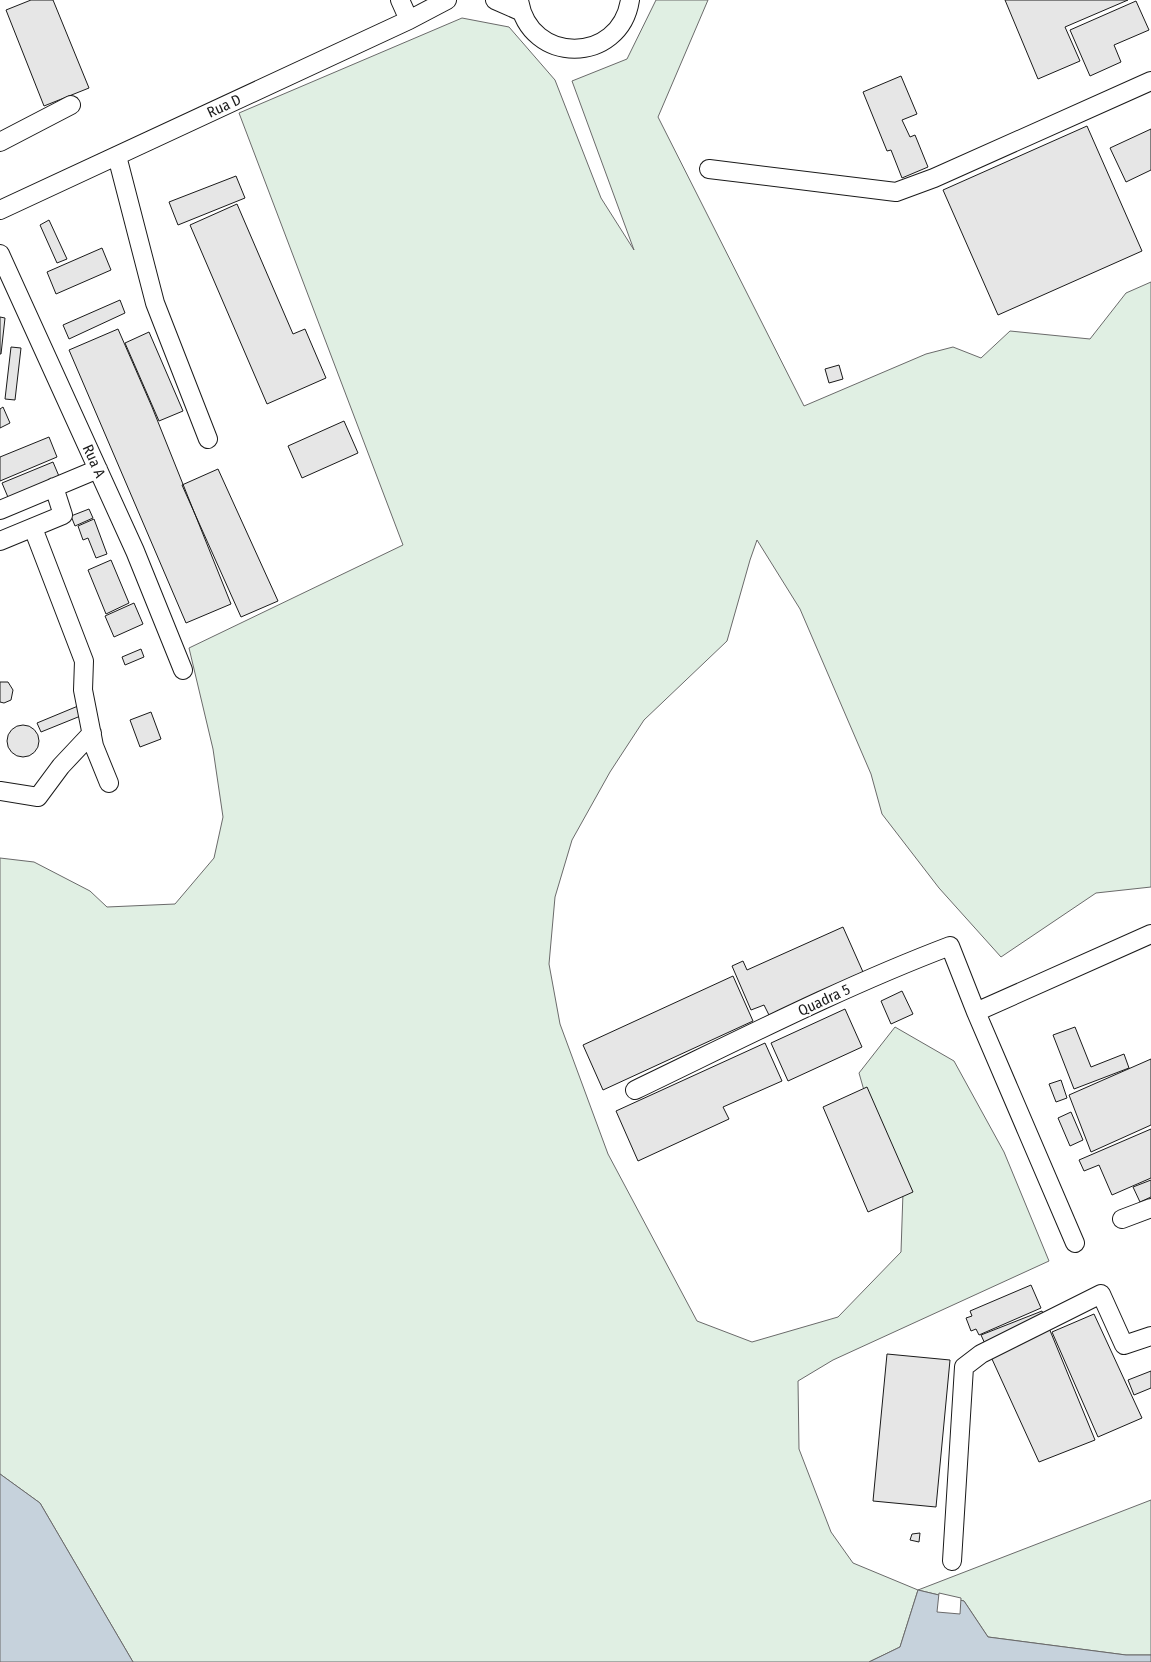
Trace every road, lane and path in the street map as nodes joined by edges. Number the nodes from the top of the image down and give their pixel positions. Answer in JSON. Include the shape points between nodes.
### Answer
{"nodes":[{"id":1,"x":400,"y":0,"type":"edge"},
{"id":2,"x":447,"y":0,"type":"edge"},
{"id":3,"x":495,"y":0,"type":"edge"},
{"id":4,"x":630,"y":0,"type":"edge"},
{"id":5,"x":520,"y":6,"type":"edge"},
{"id":6,"x":409,"y":20,"type":"junction"},
{"id":7,"x":1151,"y":81,"type":"edge"},
{"id":8,"x":71,"y":105,"type":"dead end"},
{"id":9,"x":0,"y":142,"type":"edge"},
{"id":10,"x":117,"y":156,"type":"junction"},
{"id":11,"x":710,"y":169,"type":"dead end"},
{"id":12,"x":0,"y":210,"type":"edge"},
{"id":13,"x":0,"y":254,"type":"edge"},
{"id":14,"x":208,"y":439,"type":"dead end"},
{"id":15,"x":98,"y":469,"type":"junction"},
{"id":16,"x":54,"y":487,"type":"junction"},
{"id":17,"x":0,"y":510,"type":"edge"},
{"id":18,"x":33,"y":528,"type":"junction"},
{"id":19,"x":0,"y":542,"type":"edge"},
{"id":20,"x":182,"y":670,"type":"dead end"},
{"id":21,"x":92,"y":733,"type":"junction"},
{"id":22,"x":109,"y":783,"type":"dead end"},
{"id":23,"x":0,"y":791,"type":"edge"},
{"id":24,"x":1151,"y":934,"type":"edge"},
{"id":25,"x":976,"y":1012,"type":"junction"},
{"id":26,"x":635,"y":1090,"type":"dead end"},
{"id":27,"x":1151,"y":1208,"type":"edge"},
{"id":28,"x":1122,"y":1219,"type":"dead end"},
{"id":29,"x":1075,"y":1243,"type":"dead end"},
{"id":30,"x":1151,"y":1336,"type":"edge"},
{"id":31,"x":952,"y":1561,"type":"dead end"}],
"edges":[{"from":1,"to":6,"type":"street"},
{"from":2,"to":6,"type":"street","name":"Rua D"},
{"from":3,"to":5,"type":"street"},
{"from":4,"to":5,"type":"street","via":[[619,28],[604,41],[585,48],[565,49],[546,42],[531,29]]},
{"from":6,"to":10,"type":"street","name":"Rua D"},
{"from":7,"to":11,"type":"street","via":[[896,192]]},
{"from":8,"to":9,"type":"street"},
{"from":10,"to":12,"type":"street","name":"Rua D"},
{"from":10,"to":14,"type":"street","via":[[155,303]]},
{"from":13,"to":15,"type":"street","name":"Rua A"},
{"from":15,"to":16,"type":"street"},
{"from":15,"to":20,"type":"street","name":"Rua A","via":[[135,551]]},
{"from":16,"to":17,"type":"street"},
{"from":16,"to":18,"type":"street","via":[[63,515]]},
{"from":18,"to":19,"type":"street"},
{"from":18,"to":21,"type":"street","via":[[84,661],[83,690]]},
{"from":21,"to":22,"type":"street"},
{"from":21,"to":23,"type":"street","via":[[38,797]]},
{"from":24,"to":25,"type":"street"},
{"from":25,"to":26,"type":"street","name":"Quadra 5","via":[[950,946],[900,965]]},
{"from":25,"to":29,"type":"street","name":"Quadra 5"},
{"from":27,"to":28,"type":"street"},
{"from":30,"to":31,"type":"street","via":[[1124,1345],[1100,1294],[981,1354],[964,1367]]}]}
